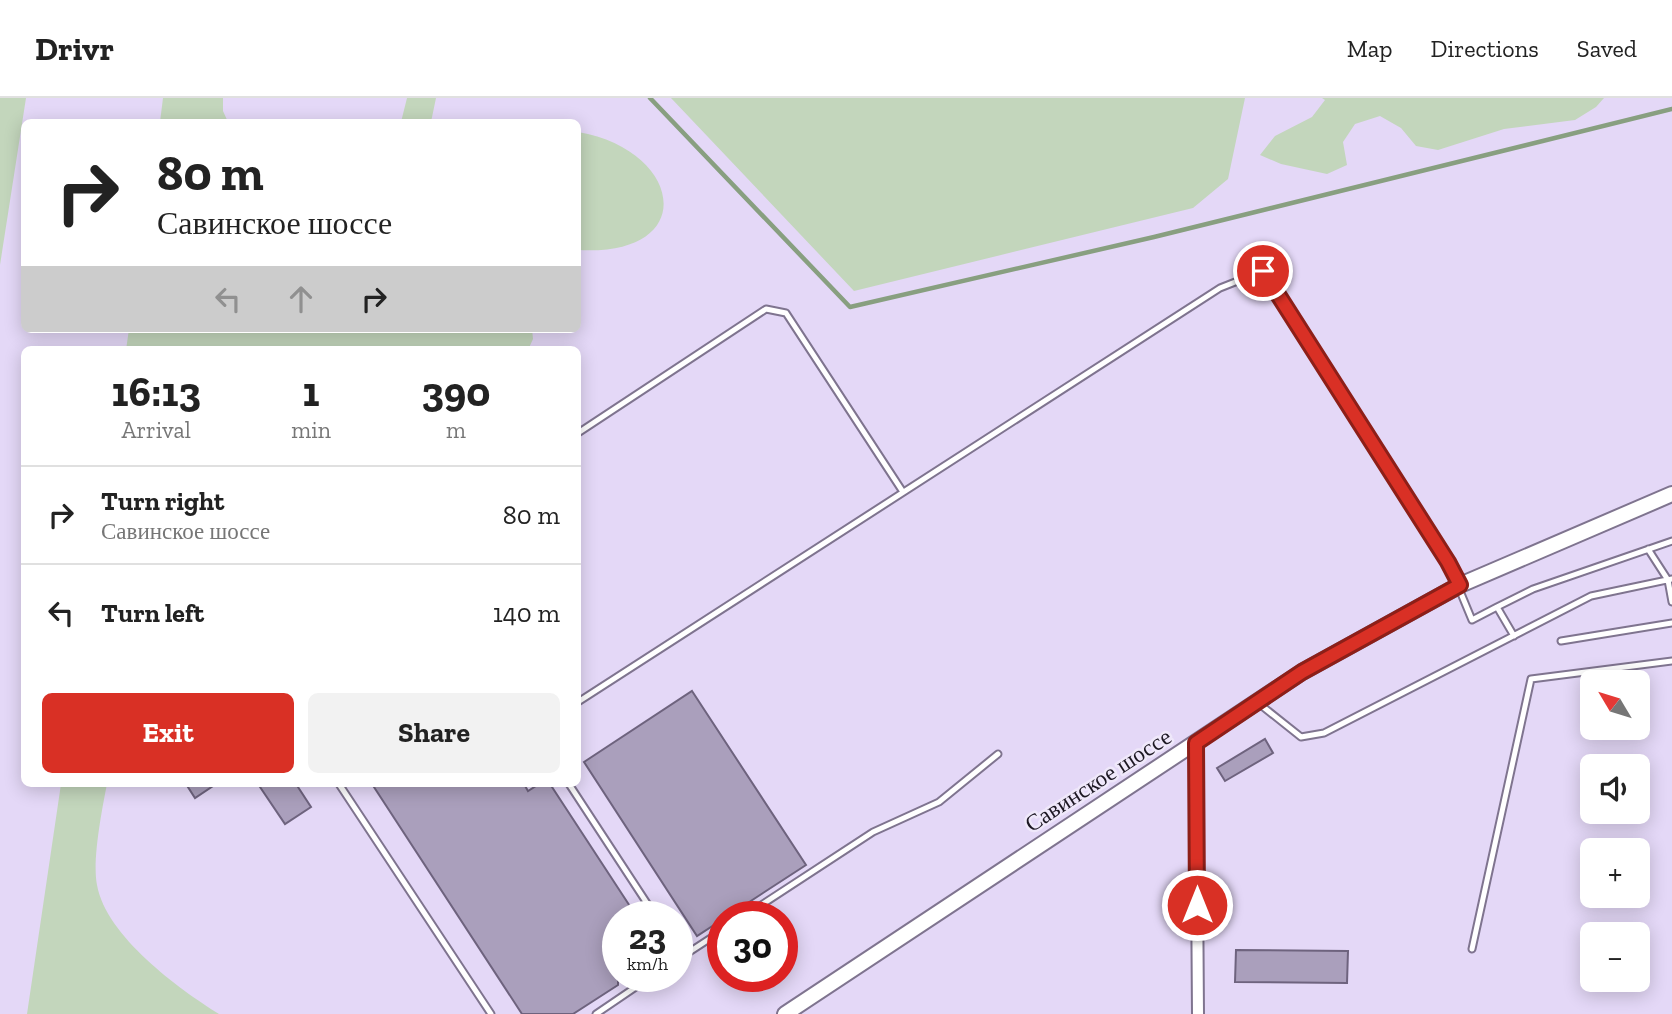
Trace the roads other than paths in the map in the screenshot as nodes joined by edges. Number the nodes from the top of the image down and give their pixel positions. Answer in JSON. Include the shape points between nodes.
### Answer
{"nodes":[{"id":1,"x":581,"y":431,"type":"edge"},
{"id":2,"x":903,"y":492,"type":"junction"},
{"id":3,"x":1672,"y":494,"type":"edge"},
{"id":4,"x":1672,"y":541,"type":"edge"},
{"id":5,"x":1648,"y":549,"type":"junction"},
{"id":6,"x":1670,"y":580,"type":"edge"},
{"id":7,"x":1460,"y":585,"type":"junction"},
{"id":8,"x":1672,"y":602,"type":"edge"},
{"id":9,"x":1497,"y":607,"type":"junction"},
{"id":10,"x":1672,"y":623,"type":"edge"},
{"id":11,"x":1514,"y":636,"type":"junction"},
{"id":12,"x":1561,"y":641,"type":"dead end"},
{"id":13,"x":1672,"y":661,"type":"edge"},
{"id":14,"x":581,"y":700,"type":"edge"},
{"id":15,"x":1257,"y":702,"type":"junction"},
{"id":16,"x":1196,"y":743,"type":"junction"},
{"id":17,"x":998,"y":754,"type":"dead end"},
{"id":18,"x":341,"y":787,"type":"edge"},
{"id":19,"x":571,"y":787,"type":"edge"},
{"id":20,"x":646,"y":901,"type":"edge"},
{"id":21,"x":767,"y":901,"type":"edge"},
{"id":22,"x":1472,"y":949,"type":"dead end"},
{"id":23,"x":628,"y":992,"type":"edge"},
{"id":24,"x":491,"y":1014,"type":"edge"},
{"id":25,"x":596,"y":1014,"type":"edge"},
{"id":26,"x":785,"y":1014,"type":"edge"},
{"id":27,"x":1198,"y":1014,"type":"edge"}],
"edges":[{"from":1,"to":2,"type":"lane","via":[[766,309],[786,313]]},
{"from":2,"to":7,"type":"lane","via":[[1220,288],[1263,271]]},
{"from":2,"to":14,"type":"lane"},
{"from":3,"to":7,"type":"street","name":"Савинское шоссе"},
{"from":4,"to":5,"type":"lane"},
{"from":5,"to":6,"type":"lane"},
{"from":5,"to":9,"type":"lane","via":[[1533,589]]},
{"from":6,"to":8,"type":"lane"},
{"from":6,"to":11,"type":"lane","via":[[1591,596]]},
{"from":7,"to":9,"type":"lane","via":[[1472,620]]},
{"from":7,"to":15,"type":"street","name":"Савинское шоссе","via":[[1302,672]]},
{"from":9,"to":11,"type":"lane"},
{"from":10,"to":12,"type":"lane"},
{"from":11,"to":15,"type":"lane","via":[[1324,733],[1301,737]]},
{"from":13,"to":22,"type":"lane","via":[[1531,680]]},
{"from":15,"to":16,"type":"street","name":"Савинское шоссе"},
{"from":16,"to":26,"type":"street","name":"Савинское шоссе"},
{"from":16,"to":27,"type":"street"},
{"from":17,"to":21,"type":"lane","via":[[939,802],[873,832]]},
{"from":18,"to":24,"type":"lane"},
{"from":19,"to":20,"type":"lane"},
{"from":23,"to":25,"type":"lane"}]}
